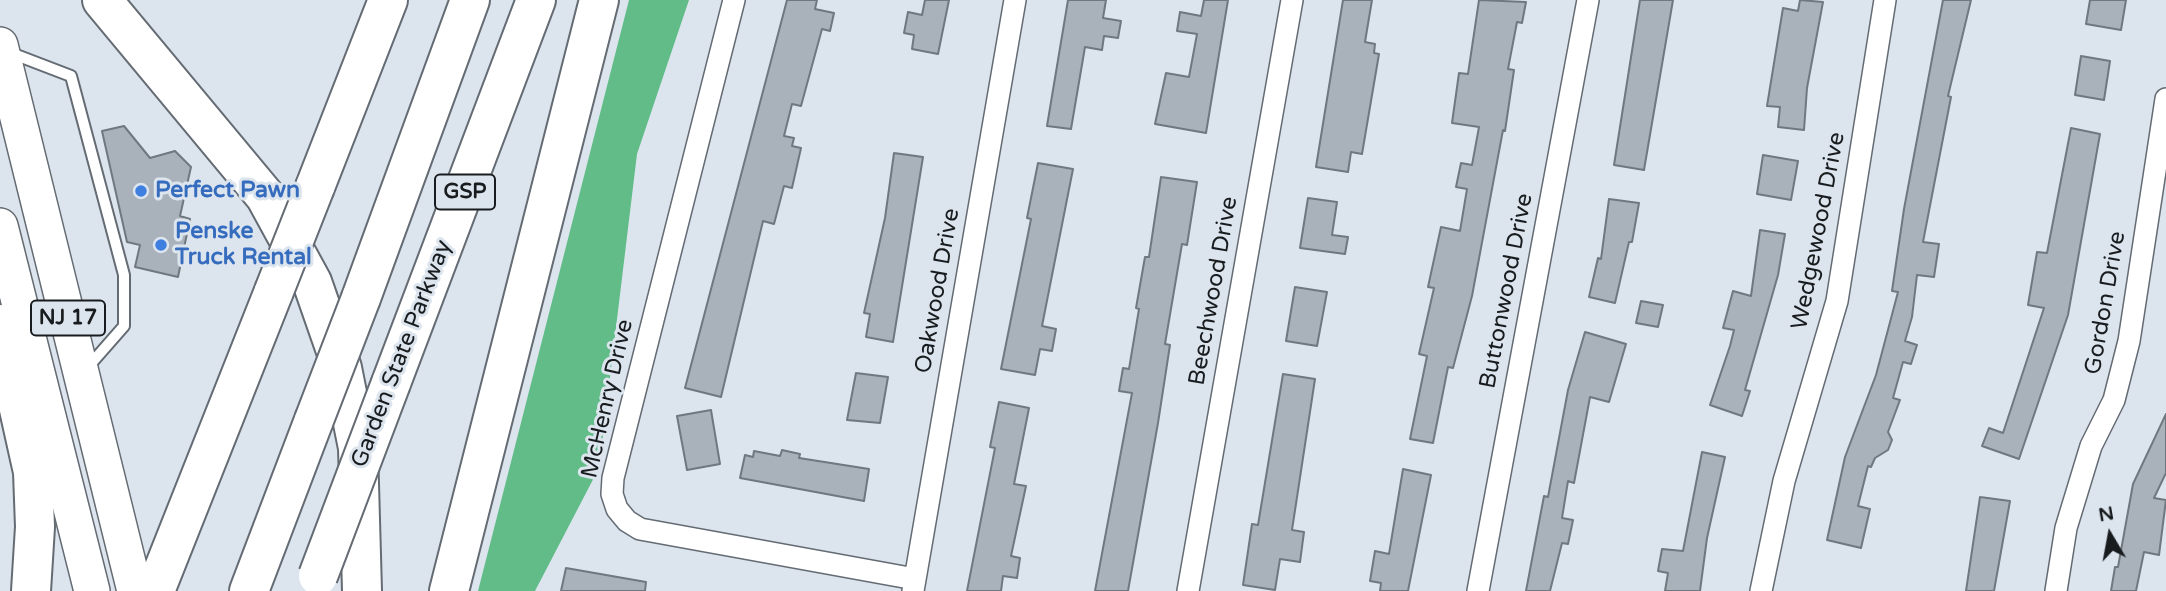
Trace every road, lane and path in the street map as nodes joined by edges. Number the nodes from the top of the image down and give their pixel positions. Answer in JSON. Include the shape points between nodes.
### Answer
{"nodes":[{"id":1,"x":102,"y":0,"type":"edge"},
{"id":2,"x":388,"y":0,"type":"edge"},
{"id":3,"x":470,"y":0,"type":"edge"},
{"id":4,"x":536,"y":0,"type":"edge"},
{"id":5,"x":599,"y":0,"type":"edge"},
{"id":6,"x":734,"y":0,"type":"edge"},
{"id":7,"x":1015,"y":0,"type":"edge"},
{"id":8,"x":1292,"y":0,"type":"edge"},
{"id":9,"x":1588,"y":0,"type":"edge"},
{"id":10,"x":1885,"y":0,"type":"edge"},
{"id":11,"x":1,"y":47,"type":"edge"},
{"id":12,"x":2166,"y":99,"type":"edge"},
{"id":13,"x":0,"y":226,"type":"edge"},
{"id":14,"x":0,"y":324,"type":"edge"},
{"id":15,"x":82,"y":374,"type":"junction"},
{"id":16,"x":315,"y":584,"type":"edge"},
{"id":17,"x":914,"y":585,"type":"edge"},
{"id":18,"x":31,"y":591,"type":"edge"},
{"id":19,"x":92,"y":591,"type":"edge"},
{"id":20,"x":135,"y":591,"type":"edge"},
{"id":21,"x":155,"y":591,"type":"edge"},
{"id":22,"x":249,"y":591,"type":"edge"},
{"id":23,"x":362,"y":591,"type":"edge"},
{"id":24,"x":449,"y":591,"type":"edge"},
{"id":25,"x":1188,"y":591,"type":"edge"},
{"id":26,"x":1478,"y":591,"type":"edge"},
{"id":27,"x":1761,"y":591,"type":"edge"},
{"id":28,"x":2056,"y":591,"type":"edge"}],
"edges":[{"from":1,"to":23,"type":"highway","via":[[265,196],[312,282],[342,368],[358,448]]},
{"from":2,"to":21,"type":"highway","bridge":true},
{"from":3,"to":22,"type":"highway","number":"GSP","bridge":true},
{"from":4,"to":16,"type":"highway","name":"Garden State Parkway","number":"GSP","bridge":true},
{"from":5,"to":24,"type":"highway"},
{"from":6,"to":17,"type":"street","name":"McHenry Drive","via":[[612,494],[626,521],[640,529]]},
{"from":7,"to":17,"type":"street","name":"Oakwood Drive"},
{"from":8,"to":25,"type":"street","name":"Beechwood Drive"},
{"from":9,"to":26,"type":"street","name":"Buttonwood Drive"},
{"from":10,"to":27,"type":"street","name":"Wedgewood Drive","via":[[1837,301],[1784,481]]},
{"from":11,"to":15,"type":"highway","number":"NJ 17"},
{"from":11,"to":15,"type":"lane","via":[[71,76],[124,275],[124,326]]},
{"from":12,"to":28,"type":"street","name":"Gordon Drive","via":[[2129,341],[2113,400],[2091,446],[2066,528]]},
{"from":13,"to":19,"type":"highway","number":"NJ 17"},
{"from":14,"to":18,"type":"highway","via":[[33,472]]},
{"from":15,"to":20,"type":"highway","number":"NJ 17"}]}
